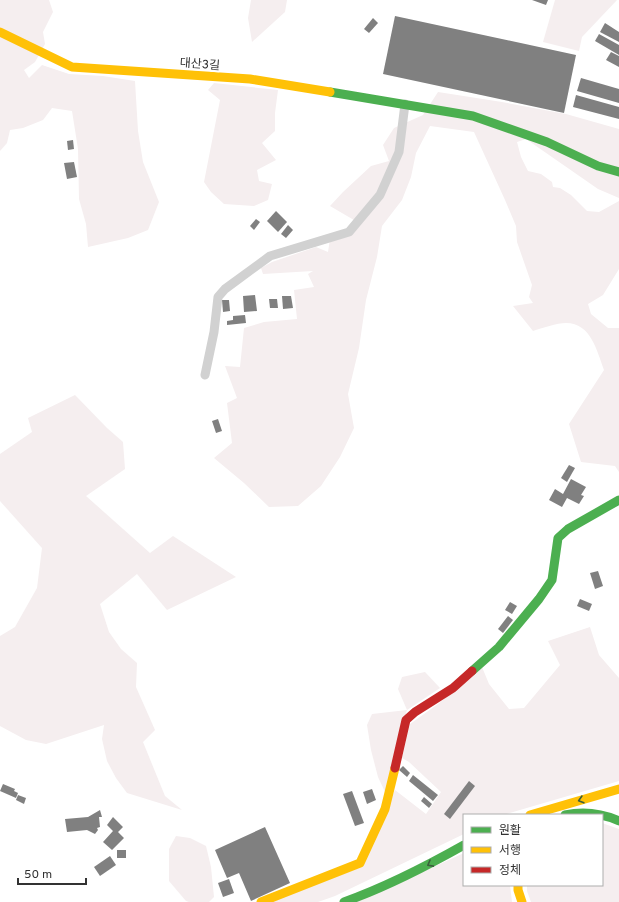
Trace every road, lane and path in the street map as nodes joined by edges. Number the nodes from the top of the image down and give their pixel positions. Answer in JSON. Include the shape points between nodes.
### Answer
{"nodes":[{"id":1,"x":0,"y":32,"type":"edge"},
{"id":2,"x":404,"y":104,"type":"junction"},
{"id":3,"x":619,"y":172,"type":"edge"},
{"id":4,"x":205,"y":375,"type":"dead end"},
{"id":5,"x":619,"y":500,"type":"edge"},
{"id":6,"x":619,"y":790,"type":"edge"},
{"id":7,"x":534,"y":814,"type":"edge"},
{"id":8,"x":573,"y":814,"type":"edge"},
{"id":9,"x":598,"y":814,"type":"edge"},
{"id":10,"x":603,"y":815,"type":"edge"},
{"id":11,"x":619,"y":821,"type":"edge"},
{"id":12,"x":463,"y":846,"type":"edge"},
{"id":13,"x":518,"y":886,"type":"edge"},
{"id":14,"x":261,"y":902,"type":"edge"},
{"id":15,"x":344,"y":902,"type":"edge"},
{"id":16,"x":522,"y":902,"type":"edge"}],
"edges":[{"from":1,"to":2,"type":"main road","name":"대산3길","via":[[72,68],[250,79]]},
{"from":2,"to":3,"type":"main road","name":"대산3길","via":[[473,116],[547,142],[598,166]]},
{"from":2,"to":4,"type":"street","via":[[399,152],[390,174],[380,195],[349,232],[270,256],[218,297]]},
{"from":5,"to":14,"type":"main road","via":[[568,529],[558,538],[552,580],[499,647],[453,688],[406,720],[385,809],[360,863]]},
{"from":6,"to":7,"type":"main road","one_way":true},
{"from":8,"to":9,"type":"main road"},
{"from":10,"to":11,"type":"main road"},
{"from":12,"to":15,"type":"main road","one_way":true,"via":[[419,870]]},
{"from":13,"to":16,"type":"main road"}]}
